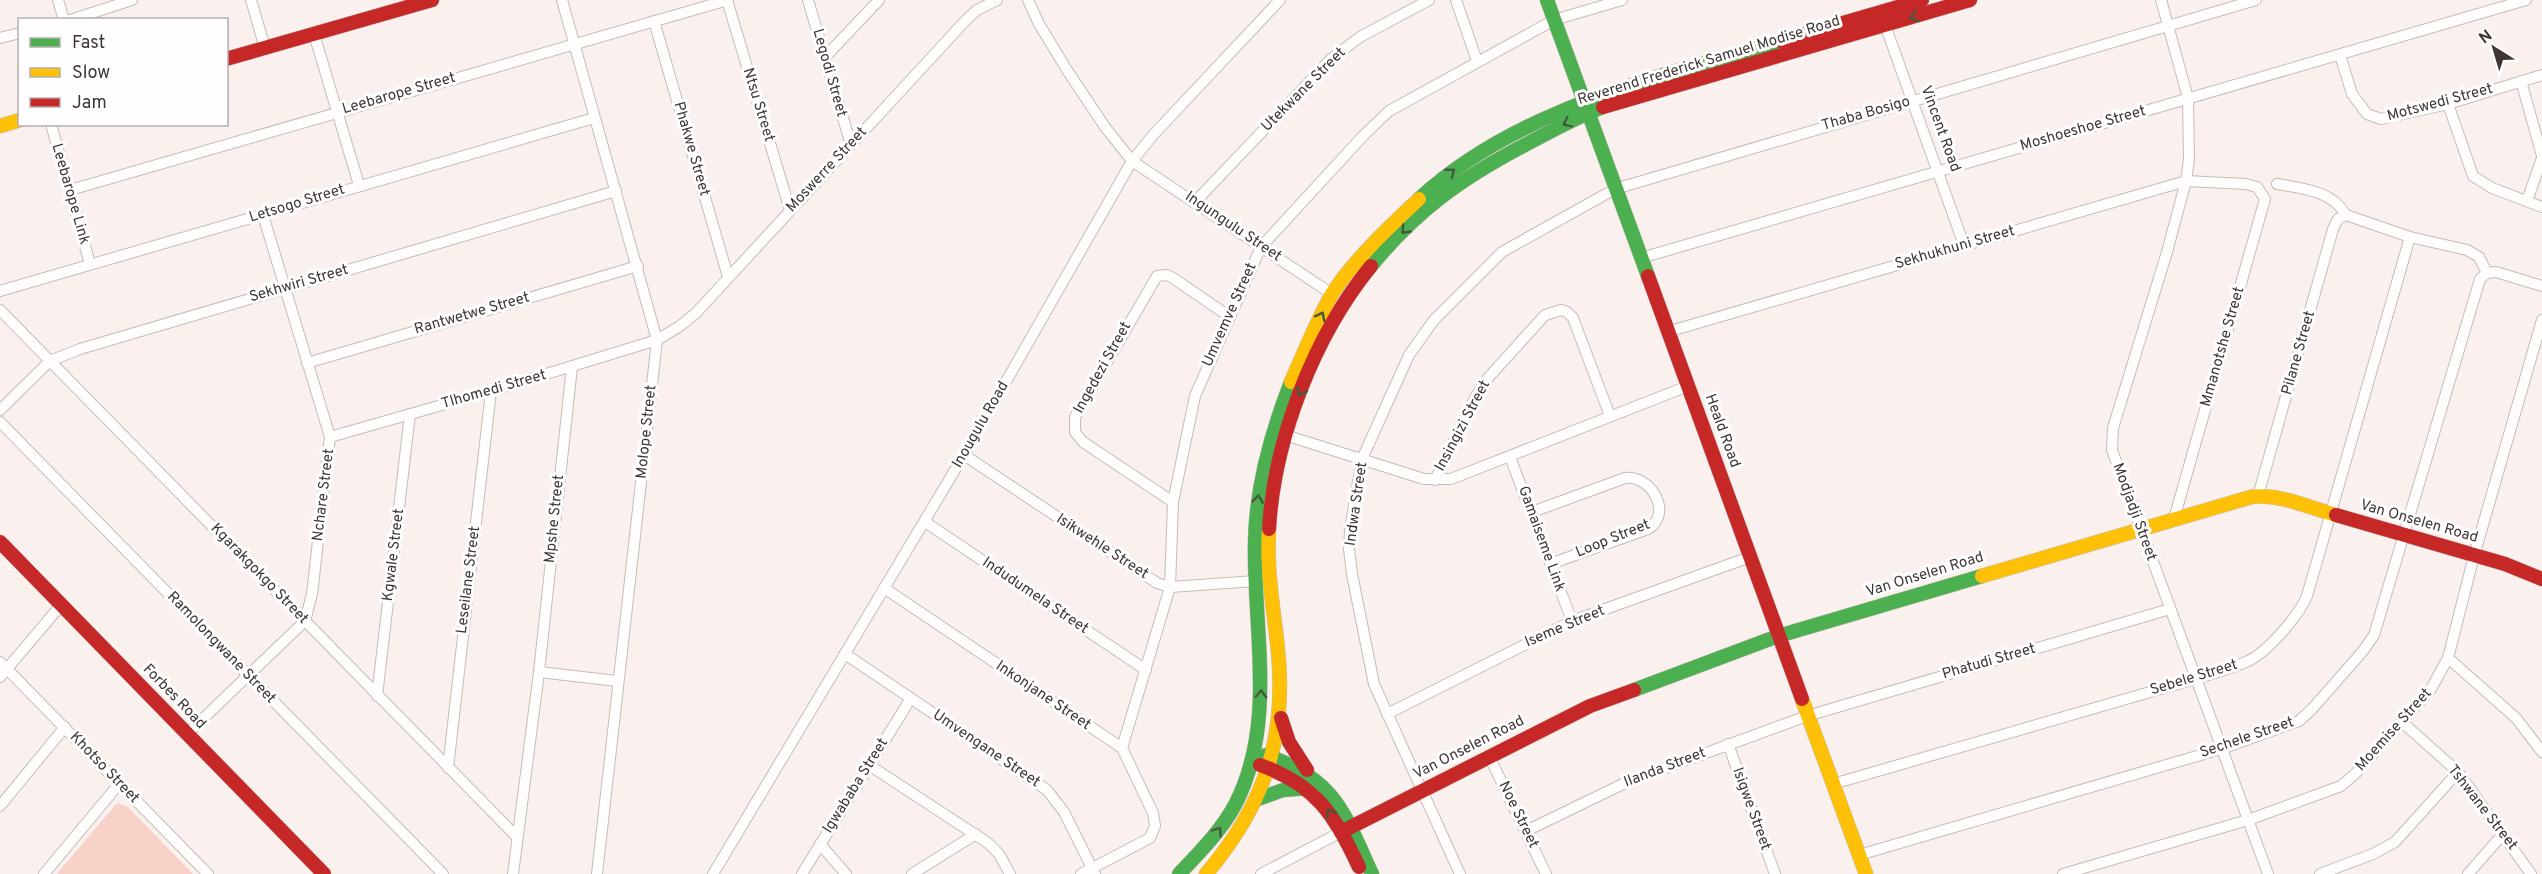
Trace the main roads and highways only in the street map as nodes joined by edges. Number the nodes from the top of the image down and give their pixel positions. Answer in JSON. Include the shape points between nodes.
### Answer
{"nodes":[{"id":1,"x":432,"y":0,"type":"edge"},
{"id":2,"x":1546,"y":0,"type":"edge"},
{"id":3,"x":1923,"y":0,"type":"edge"},
{"id":4,"x":1970,"y":0,"type":"edge"},
{"id":5,"x":228,"y":58,"type":"edge"},
{"id":6,"x":1585,"y":107,"type":"junction"},
{"id":7,"x":18,"y":121,"type":"edge"},
{"id":8,"x":0,"y":126,"type":"edge"},
{"id":9,"x":0,"y":542,"type":"edge"},
{"id":10,"x":2542,"y":579,"type":"edge"},
{"id":11,"x":1778,"y":636,"type":"junction"},
{"id":12,"x":1281,"y":716,"type":"junction"},
{"id":13,"x":1254,"y":757,"type":"junction"},
{"id":14,"x":1271,"y":762,"type":"junction"},
{"id":15,"x":1307,"y":771,"type":"junction"},
{"id":16,"x":1310,"y":788,"type":"junction"},
{"id":17,"x":1258,"y":799,"type":"junction"},
{"id":18,"x":1346,"y":829,"type":"junction"},
{"id":19,"x":324,"y":874,"type":"edge"},
{"id":20,"x":1179,"y":874,"type":"edge"},
{"id":21,"x":1206,"y":874,"type":"edge"},
{"id":22,"x":1362,"y":874,"type":"edge"},
{"id":23,"x":1372,"y":874,"type":"edge"},
{"id":24,"x":1866,"y":874,"type":"edge"}],
"edges":[{"from":1,"to":5,"type":"main road"},
{"from":2,"to":6,"type":"main road","name":"Heald Road"},
{"from":3,"to":6,"type":"main road","name":"Reverend Frederick Samuel Modise Road"},
{"from":4,"to":6,"type":"main road","name":"Reverend Frederick Samuel Modise Road","one_way":true},
{"from":6,"to":11,"type":"main road","name":"Heald Road"},
{"from":6,"to":12,"type":"main road","name":"Reverend Frederick Samuel Modise Road","one_way":true,"via":[[1450,189],[1407,228],[1354,287],[1339,310],[1285,435],[1272,497],[1268,542],[1270,592]]},
{"from":13,"to":6,"type":"main road","name":"Reverend Frederick Samuel Modise Road","one_way":true,"via":[[1261,694],[1256,580],[1258,500],[1276,420],[1332,294],[1425,192],[1451,172],[1500,142]]},
{"from":7,"to":8,"type":"main road"},
{"from":9,"to":19,"type":"main road","name":"Forbes Road"},
{"from":10,"to":11,"type":"main road","name":"Van Onselen Road","via":[[2505,564],[2259,496]]},
{"from":11,"to":18,"type":"main road","name":"Van Onselen Road","via":[[1590,706]]},
{"from":11,"to":24,"type":"main road","name":"Heald Road"},
{"from":12,"to":14,"type":"main road","name":"Reverend Frederick Samuel Modise Road"},
{"from":12,"to":15,"type":"main road"},
{"from":13,"to":14,"type":"main road"},
{"from":20,"to":13,"type":"main road","name":"Reverend Frederick Samuel Modise Road","one_way":true,"via":[[1230,814]]},
{"from":14,"to":15,"type":"main road"},
{"from":14,"to":16,"type":"main road"},
{"from":14,"to":17,"type":"main road","name":"Reverend Frederick Samuel Modise Road"},
{"from":15,"to":18,"type":"main road","via":[[1334,797]]},
{"from":16,"to":17,"type":"main road","via":[[1283,790]]},
{"from":18,"to":16,"type":"main road","one_way":true},
{"from":17,"to":21,"type":"main road","name":"Reverend Frederick Samuel Modise Road","via":[[1231,845]]},
{"from":18,"to":22,"type":"main road"},
{"from":18,"to":23,"type":"main road"}]}
